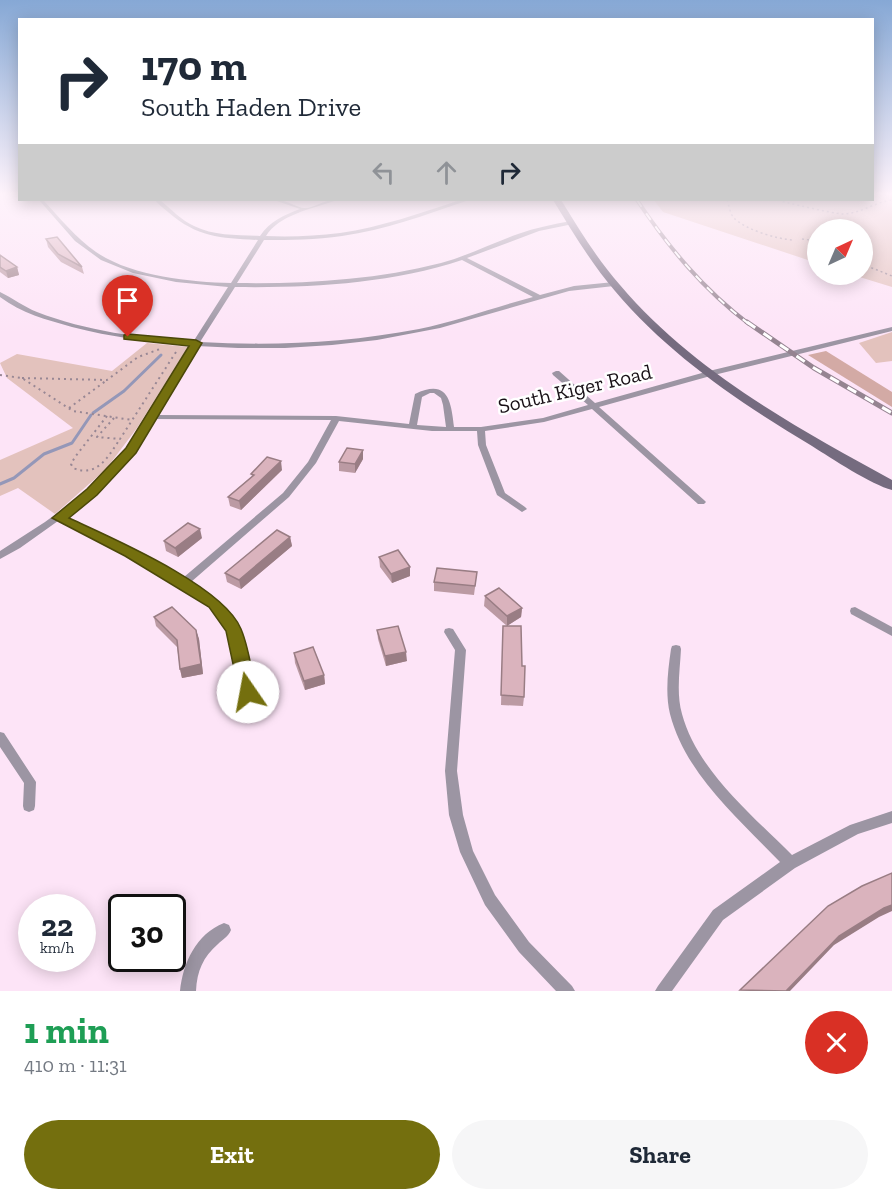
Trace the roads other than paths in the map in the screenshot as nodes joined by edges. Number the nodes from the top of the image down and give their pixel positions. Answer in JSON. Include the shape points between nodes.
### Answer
{"nodes":[{"id":1,"x":80,"y":241,"type":"edge"},
{"id":2,"x":260,"y":241,"type":"edge"},
{"id":3,"x":502,"y":241,"type":"edge"},
{"id":4,"x":585,"y":241,"type":"edge"},
{"id":5,"x":463,"y":258,"type":"junction"},
{"id":6,"x":233,"y":284,"type":"junction"},
{"id":7,"x":614,"y":284,"type":"junction"},
{"id":8,"x":0,"y":294,"type":"edge"},
{"id":9,"x":541,"y":298,"type":"junction"},
{"id":10,"x":892,"y":329,"type":"edge"},
{"id":11,"x":196,"y":343,"type":"junction"},
{"id":12,"x":556,"y":373,"type":"dead end"},
{"id":13,"x":712,"y":373,"type":"junction"},
{"id":14,"x":595,"y":406,"type":"junction"},
{"id":15,"x":152,"y":417,"type":"junction"},
{"id":16,"x":336,"y":418,"type":"junction"},
{"id":17,"x":413,"y":426,"type":"junction"},
{"id":18,"x":450,"y":429,"type":"junction"},
{"id":19,"x":481,"y":429,"type":"junction"},
{"id":20,"x":892,"y":486,"type":"edge"},
{"id":21,"x":701,"y":502,"type":"dead end"},
{"id":22,"x":522,"y":509,"type":"dead end"},
{"id":23,"x":59,"y":518,"type":"junction"},
{"id":24,"x":0,"y":556,"type":"edge"},
{"id":25,"x":184,"y":582,"type":"junction"},
{"id":26,"x":855,"y":611,"type":"dead end"},
{"id":27,"x":449,"y":632,"type":"dead end"},
{"id":28,"x":892,"y":632,"type":"edge"},
{"id":29,"x":676,"y":649,"type":"dead end"},
{"id":30,"x":248,"y":692,"type":"dead end"},
{"id":31,"x":0,"y":737,"type":"edge"},
{"id":32,"x":30,"y":806,"type":"dead end"},
{"id":33,"x":892,"y":818,"type":"edge"},
{"id":34,"x":790,"y":863,"type":"junction"},
{"id":35,"x":224,"y":930,"type":"dead end"},
{"id":36,"x":188,"y":991,"type":"edge"},
{"id":37,"x":567,"y":991,"type":"edge"},
{"id":38,"x":663,"y":991,"type":"edge"}],
"edges":[{"from":1,"to":6,"type":"street","via":[[105,260],[168,278]]},
{"from":2,"to":6,"type":"street"},
{"from":3,"to":5,"type":"street"},
{"from":4,"to":7,"type":"main road"},
{"from":5,"to":6,"type":"street","via":[[339,282]]},
{"from":5,"to":9,"type":"street"},
{"from":6,"to":11,"type":"street"},
{"from":7,"to":9,"type":"street","via":[[570,289]]},
{"from":7,"to":13,"type":"main road","via":[[648,321]]},
{"from":8,"to":11,"type":"street","via":[[36,314],[90,331]]},
{"from":9,"to":11,"type":"street","via":[[453,324],[387,337],[308,344]]},
{"from":10,"to":13,"type":"street","name":"South Kiger Road"},
{"from":11,"to":15,"type":"street"},
{"from":12,"to":14,"type":"street"},
{"from":13,"to":14,"type":"street","name":"South Kiger Road"},
{"from":13,"to":20,"type":"main road","via":[[798,432]]},
{"from":14,"to":19,"type":"street","name":"South Kiger Road","via":[[544,420]]},
{"from":14,"to":21,"type":"street"},
{"from":15,"to":16,"type":"street","name":"South Kiger Road"},
{"from":15,"to":23,"type":"street","via":[[120,464]]},
{"from":16,"to":17,"type":"street","name":"South Kiger Road"},
{"from":16,"to":25,"type":"street","via":[[312,463],[286,495]]},
{"from":17,"to":18,"type":"street","name":"South Kiger Road"},
{"from":17,"to":18,"type":"street","via":[[418,396],[435,391],[447,398]]},
{"from":18,"to":19,"type":"street","name":"South Kiger Road"},
{"from":19,"to":22,"type":"street","via":[[482,445],[501,495]]},
{"from":23,"to":24,"type":"street"},
{"from":23,"to":25,"type":"street"},
{"from":25,"to":30,"type":"street","via":[[214,603],[233,629]]},
{"from":26,"to":28,"type":"street"},
{"from":27,"to":37,"type":"street","via":[[461,650],[451,771],[456,815],[467,852],[497,909],[524,947]]},
{"from":29,"to":34,"type":"street","via":[[676,714],[696,762]]},
{"from":31,"to":32,"type":"street","via":[[30,782]]},
{"from":33,"to":34,"type":"street","via":[[855,829]]},
{"from":34,"to":38,"type":"street","via":[[718,915]]},
{"from":35,"to":36,"type":"street","via":[[206,942],[195,957]]}]}
